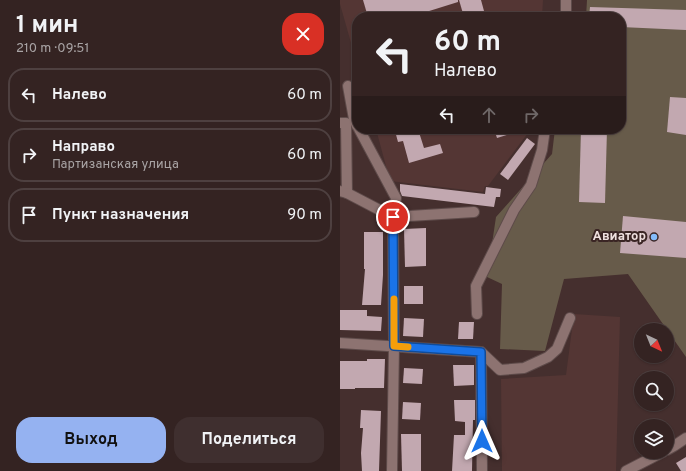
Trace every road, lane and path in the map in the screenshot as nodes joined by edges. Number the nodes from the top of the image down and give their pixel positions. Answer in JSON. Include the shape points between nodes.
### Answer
{"nodes":[{"id":1,"x":566,"y":0,"type":"edge"},
{"id":2,"x":566,"y":12,"type":"edge"},
{"id":3,"x":348,"y":86,"type":"dead end"},
{"id":4,"x":352,"y":108,"type":"edge"},
{"id":5,"x":340,"y":123,"type":"edge"},
{"id":6,"x":362,"y":134,"type":"edge"},
{"id":7,"x":544,"y":134,"type":"edge"},
{"id":8,"x":344,"y":192,"type":"edge"},
{"id":9,"x":474,"y":212,"type":"dead end"},
{"id":10,"x":393,"y":217,"type":"junction"},
{"id":11,"x":477,"y":314,"type":"dead end"},
{"id":12,"x":570,"y":318,"type":"dead end"},
{"id":13,"x":340,"y":343,"type":"edge"},
{"id":14,"x":394,"y":346,"type":"junction"},
{"id":15,"x":481,"y":352,"type":"junction"},
{"id":16,"x":686,"y":438,"type":"edge"},
{"id":17,"x":674,"y":446,"type":"edge"},
{"id":18,"x":649,"y":459,"type":"edge"},
{"id":19,"x":392,"y":471,"type":"edge"},
{"id":20,"x":482,"y":471,"type":"edge"},
{"id":21,"x":626,"y":471,"type":"edge"}],
"edges":[{"from":1,"to":2,"type":"street"},
{"from":3,"to":4,"type":"street"},
{"from":5,"to":8,"type":"street","via":[[346,123]]},
{"from":6,"to":10,"type":"street","via":[[396,198]]},
{"from":7,"to":11,"type":"street","via":[[542,150],[531,184],[514,210],[476,286]]},
{"from":8,"to":10,"type":"street"},
{"from":9,"to":10,"type":"street"},
{"from":10,"to":14,"type":"street"},
{"from":12,"to":15,"type":"street","via":[[557,349],[548,357],[524,368],[500,370]]},
{"from":13,"to":14,"type":"street"},
{"from":14,"to":15,"type":"street"},
{"from":14,"to":19,"type":"street"},
{"from":15,"to":20,"type":"street"},
{"from":16,"to":17,"type":"street"},
{"from":18,"to":21,"type":"street"}]}
